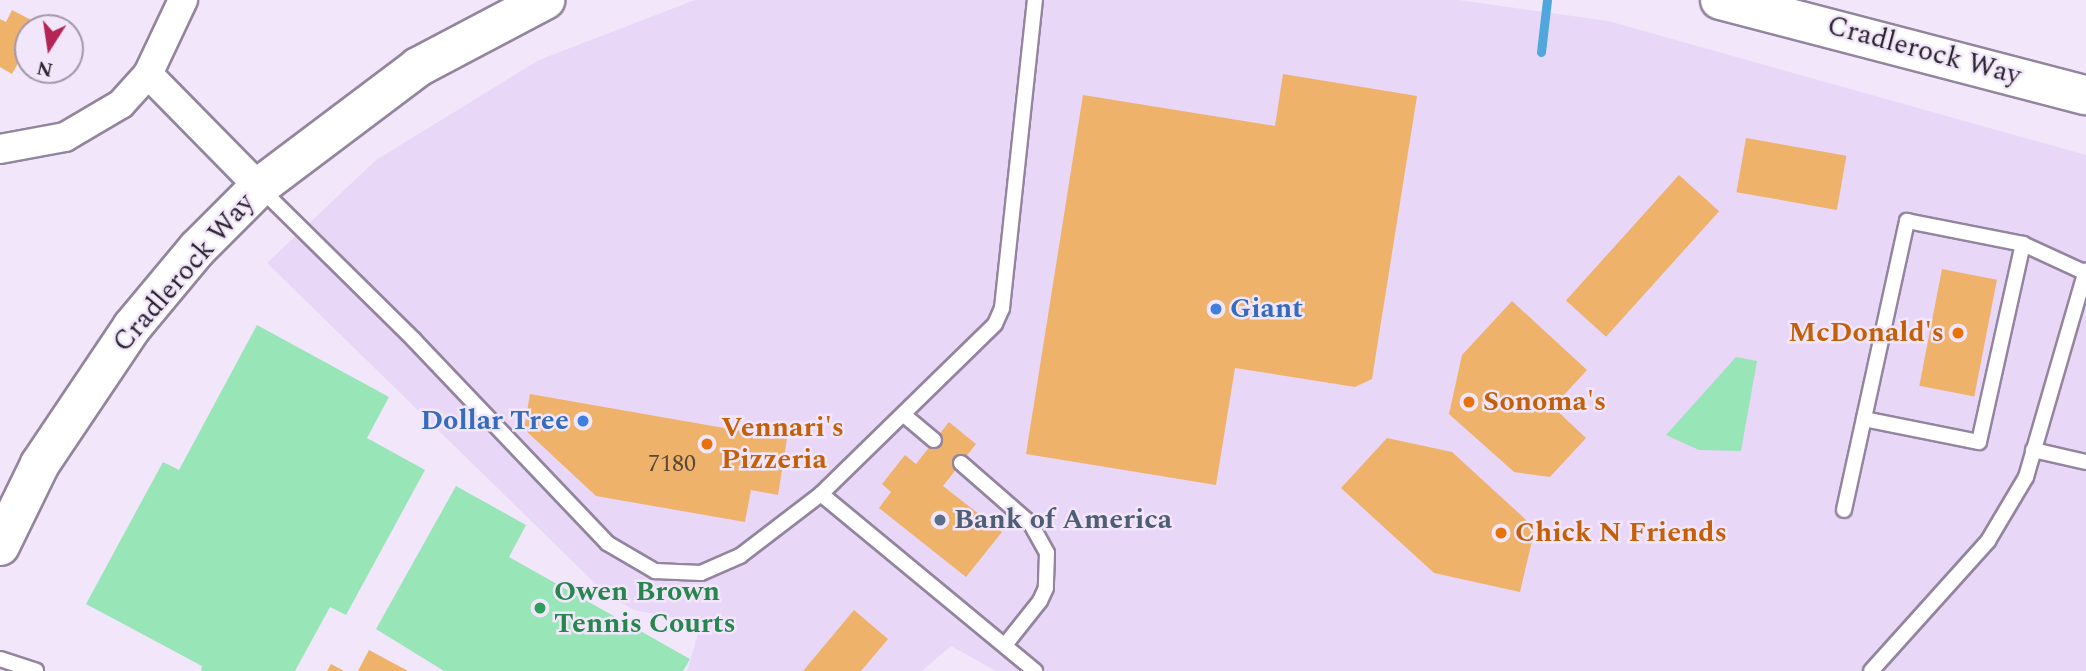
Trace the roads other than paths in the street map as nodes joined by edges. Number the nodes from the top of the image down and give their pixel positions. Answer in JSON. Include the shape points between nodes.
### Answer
{"nodes":[{"id":1,"x":183,"y":0,"type":"edge"},
{"id":2,"x":545,"y":0,"type":"edge"},
{"id":3,"x":1035,"y":0,"type":"edge"},
{"id":4,"x":1720,"y":0,"type":"edge"},
{"id":5,"x":148,"y":74,"type":"junction"},
{"id":6,"x":2086,"y":95,"type":"edge"},
{"id":7,"x":0,"y":149,"type":"edge"},
{"id":8,"x":259,"y":187,"type":"junction"},
{"id":9,"x":2023,"y":244,"type":"junction"},
{"id":10,"x":2086,"y":272,"type":"edge"},
{"id":11,"x":904,"y":415,"type":"junction"},
{"id":12,"x":1864,"y":419,"type":"junction"},
{"id":13,"x":934,"y":440,"type":"dead end"},
{"id":14,"x":2034,"y":450,"type":"junction"},
{"id":15,"x":2086,"y":462,"type":"edge"},
{"id":16,"x":961,"y":464,"type":"dead end"},
{"id":17,"x":821,"y":494,"type":"junction"},
{"id":18,"x":1844,"y":510,"type":"dead end"},
{"id":19,"x":0,"y":546,"type":"edge"},
{"id":20,"x":1005,"y":645,"type":"junction"},
{"id":21,"x":0,"y":659,"type":"edge"},
{"id":22,"x":36,"y":671,"type":"edge"},
{"id":23,"x":1035,"y":671,"type":"edge"},
{"id":24,"x":1871,"y":671,"type":"edge"}],
"edges":[{"from":1,"to":5,"type":"street"},
{"from":2,"to":8,"type":"street","name":"Cradlerock Way","via":[[418,67]]},
{"from":3,"to":11,"type":"lane","via":[[1002,308],[985,337]]},
{"from":4,"to":6,"type":"street","name":"Cradlerock Way"},
{"from":5,"to":7,"type":"street","via":[[121,104],[65,137]]},
{"from":5,"to":8,"type":"street"},
{"from":8,"to":17,"type":"lane","via":[[414,340],[607,543],[634,562],[677,575],[722,568]]},
{"from":8,"to":19,"type":"street","name":"Cradlerock Way","via":[[197,249],[132,327],[40,464]]},
{"from":9,"to":10,"type":"lane"},
{"from":9,"to":12,"type":"lane","via":[[1979,442]]},
{"from":9,"to":12,"type":"lane","via":[[1907,221]]},
{"from":10,"to":14,"type":"lane"},
{"from":11,"to":13,"type":"lane"},
{"from":11,"to":17,"type":"lane"},
{"from":12,"to":18,"type":"lane"},
{"from":14,"to":15,"type":"lane"},
{"from":14,"to":24,"type":"lane","via":[[2026,477],[1987,541]]},
{"from":16,"to":20,"type":"lane","via":[[1031,524],[1047,553],[1046,588]]},
{"from":17,"to":20,"type":"lane"},
{"from":20,"to":23,"type":"lane"},
{"from":21,"to":22,"type":"lane"}]}
